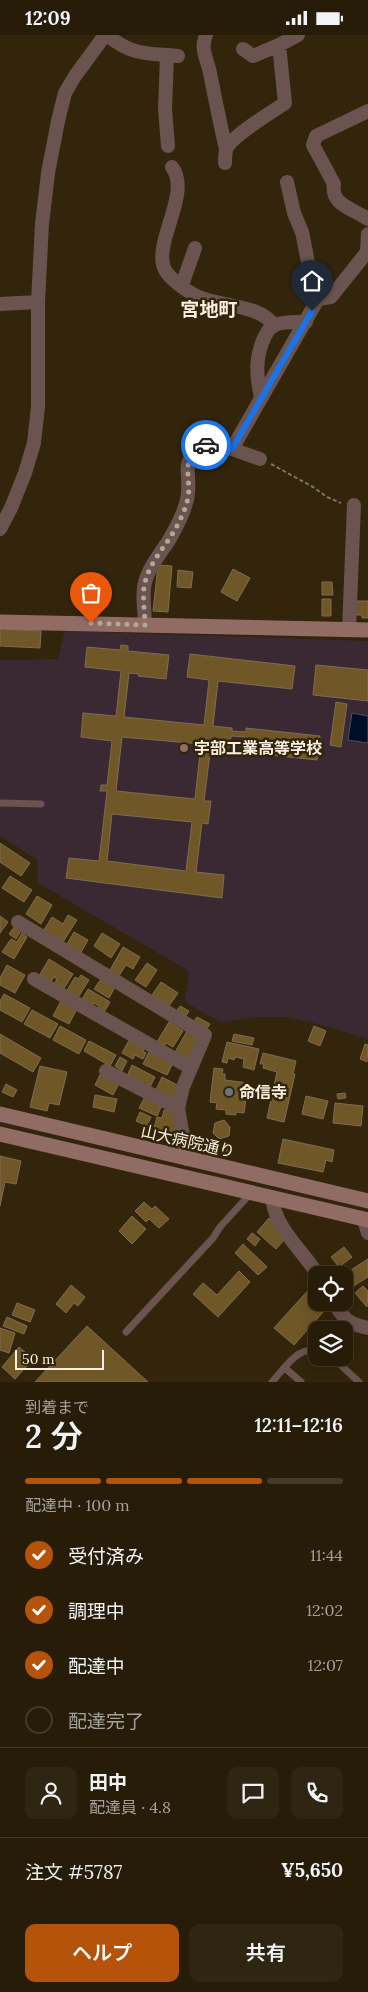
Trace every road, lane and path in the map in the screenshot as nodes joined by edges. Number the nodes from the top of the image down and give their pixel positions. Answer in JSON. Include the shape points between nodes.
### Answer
{"nodes":[{"id":1,"x":106,"y":35,"type":"edge"},
{"id":2,"x":206,"y":35,"type":"edge"},
{"id":3,"x":298,"y":35,"type":"edge"},
{"id":4,"x":279,"y":45,"type":"junction"},
{"id":5,"x":243,"y":49,"type":"dead end"},
{"id":6,"x":368,"y":111,"type":"edge"},
{"id":7,"x":168,"y":146,"type":"dead end"},
{"id":8,"x":172,"y":167,"type":"dead end"},
{"id":9,"x":287,"y":182,"type":"dead end"},
{"id":10,"x":368,"y":219,"type":"edge"},
{"id":11,"x":368,"y":234,"type":"edge"},
{"id":12,"x":195,"y":248,"type":"dead end"},
{"id":13,"x":182,"y":285,"type":"junction"},
{"id":14,"x":318,"y":299,"type":"junction"},
{"id":15,"x":38,"y":302,"type":"junction"},
{"id":16,"x":0,"y":304,"type":"edge"},
{"id":17,"x":306,"y":322,"type":"junction"},
{"id":18,"x":274,"y":326,"type":"junction"},
{"id":19,"x":261,"y":397,"type":"junction"},
{"id":20,"x":232,"y":449,"type":"junction"},
{"id":21,"x":260,"y":459,"type":"joint"},
{"id":22,"x":354,"y":505,"type":"joint"},
{"id":23,"x":0,"y":529,"type":"edge"},
{"id":24,"x":0,"y":622,"type":"edge"},
{"id":25,"x":145,"y":625,"type":"junction"},
{"id":26,"x":350,"y":630,"type":"junction"},
{"id":27,"x":368,"y":630,"type":"edge"},
{"id":28,"x":0,"y":803,"type":"edge"},
{"id":29,"x":41,"y":804,"type":"dead end"},
{"id":30,"x":18,"y":922,"type":"dead end"},
{"id":31,"x":34,"y":979,"type":"dead end"},
{"id":32,"x":191,"y":1068,"type":"junction"},
{"id":33,"x":106,"y":1071,"type":"dead end"},
{"id":34,"x":178,"y":1108,"type":"junction"},
{"id":35,"x":0,"y":1114,"type":"edge"},
{"id":36,"x":0,"y":1134,"type":"edge"},
{"id":37,"x":187,"y":1159,"type":"junction"},
{"id":38,"x":251,"y":1192,"type":"junction"},
{"id":39,"x":272,"y":1197,"type":"junction"},
{"id":40,"x":368,"y":1201,"type":"edge"},
{"id":41,"x":367,"y":1224,"type":"edge"},
{"id":42,"x":311,"y":1266,"type":"edge"},
{"id":43,"x":339,"y":1311,"type":"edge"},
{"id":44,"x":368,"y":1328,"type":"edge"},
{"id":45,"x":126,"y":1332,"type":"dead end"},
{"id":46,"x":308,"y":1352,"type":"edge"},
{"id":47,"x":342,"y":1366,"type":"edge"},
{"id":48,"x":285,"y":1368,"type":"junction"},
{"id":49,"x":272,"y":1382,"type":"edge"},
{"id":50,"x":301,"y":1382,"type":"edge"},
{"id":51,"x":359,"y":1382,"type":"edge"}],
"edges":[{"from":1,"to":7,"type":"street","via":[[130,51],[173,56],[165,109]]},
{"from":1,"to":15,"type":"street","via":[[65,93],[48,173]]},
{"from":2,"to":4,"type":"street","via":[[202,47],[210,72],[225,156],[242,133],[285,103]]},
{"from":3,"to":4,"type":"street"},
{"from":4,"to":5,"type":"street","via":[[252,56]]},
{"from":6,"to":10,"type":"street","via":[[316,136],[313,145],[334,184],[333,191],[338,201]]},
{"from":8,"to":13,"type":"street","via":[[177,175],[177,193],[162,259],[168,274]]},
{"from":9,"to":14,"type":"street"},
{"from":11,"to":14,"type":"street","via":[[367,252],[331,297]]},
{"from":12,"to":13,"type":"street"},
{"from":13,"to":18,"type":"street","via":[[206,300],[250,310],[270,319]]},
{"from":14,"to":17,"type":"street"},
{"from":15,"to":16,"type":"street"},
{"from":15,"to":23,"type":"street","via":[[38,407],[34,443],[12,508]]},
{"from":17,"to":18,"type":"street"},
{"from":17,"to":19,"type":"street"},
{"from":18,"to":19,"type":"street","via":[[260,347],[257,379]]},
{"from":19,"to":20,"type":"street"},
{"from":20,"to":21,"type":"street"},
{"from":20,"to":25,"type":"street","via":[[210,443],[190,457],[186,502],[173,534],[146,577]]},
{"from":21,"to":22,"type":"path","via":[[327,497]]},
{"from":22,"to":26,"type":"street"},
{"from":24,"to":25,"type":"street"},
{"from":25,"to":26,"type":"street"},
{"from":26,"to":27,"type":"street"},
{"from":28,"to":29,"type":"lane"},
{"from":30,"to":32,"type":"street","via":[[205,1035]]},
{"from":31,"to":32,"type":"street"},
{"from":32,"to":34,"type":"street"},
{"from":33,"to":34,"type":"street"},
{"from":34,"to":37,"type":"street"},
{"from":35,"to":37,"type":"street","name":"山大病院通り"},
{"from":36,"to":38,"type":"street"},
{"from":37,"to":40,"type":"street","name":"山大病院通り"},
{"from":38,"to":39,"type":"street"},
{"from":38,"to":45,"type":"lane"},
{"from":39,"to":41,"type":"street"},
{"from":39,"to":42,"type":"street","via":[[272,1209],[278,1220]]},
{"from":43,"to":44,"type":"street","via":[[352,1325]]},
{"from":46,"to":48,"type":"lane","via":[[300,1353]]},
{"from":47,"to":51,"type":"lane"},
{"from":48,"to":49,"type":"lane"},
{"from":48,"to":50,"type":"lane"}]}
